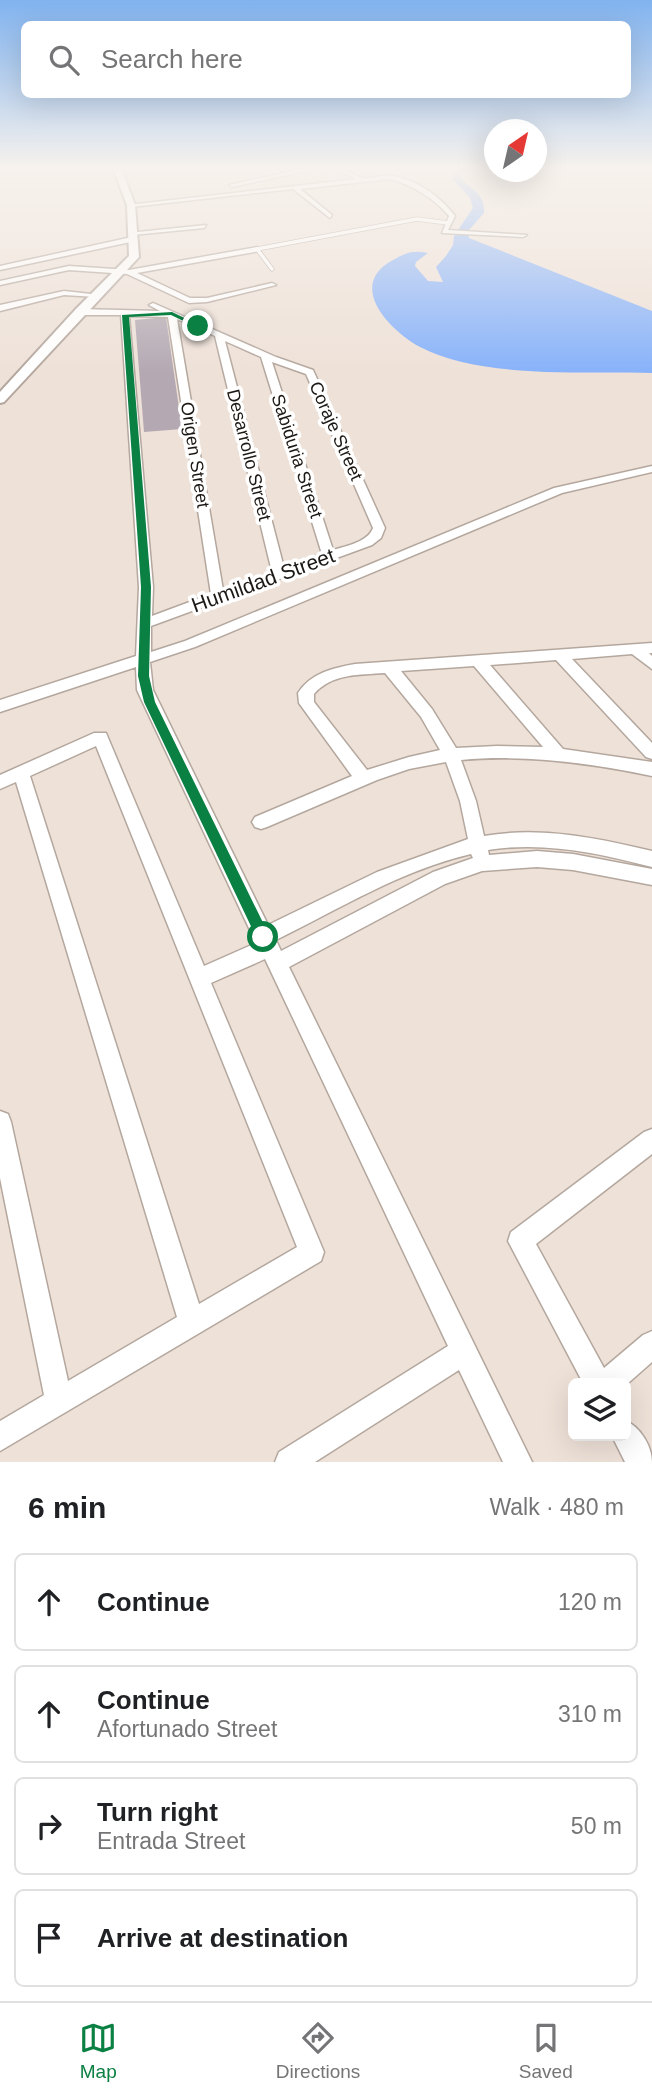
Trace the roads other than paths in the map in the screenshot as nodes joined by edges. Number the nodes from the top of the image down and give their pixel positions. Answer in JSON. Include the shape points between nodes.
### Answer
{"nodes":[{"id":1,"x":132,"y":236,"type":"joint"},
{"id":2,"x":326,"y":236,"type":"edge"},
{"id":3,"x":257,"y":249,"type":"junction"},
{"id":4,"x":0,"y":268,"type":"edge"},
{"id":5,"x":272,"y":269,"type":"dead end"},
{"id":6,"x":125,"y":272,"type":"junction"},
{"id":7,"x":0,"y":283,"type":"edge"},
{"id":8,"x":272,"y":285,"type":"dead end"},
{"id":9,"x":96,"y":295,"type":"junction"},
{"id":10,"x":153,"y":305,"type":"dead end"},
{"id":11,"x":0,"y":308,"type":"edge"},
{"id":12,"x":79,"y":312,"type":"junction"},
{"id":13,"x":172,"y":313,"type":"junction"},
{"id":14,"x":125,"y":315,"type":"junction"},
{"id":15,"x":219,"y":335,"type":"junction"},
{"id":16,"x":265,"y":355,"type":"junction"},
{"id":17,"x":0,"y":399,"type":"edge"},
{"id":18,"x":652,"y":469,"type":"edge"},
{"id":19,"x":377,"y":535,"type":"joint"},
{"id":20,"x":329,"y":556,"type":"junction"},
{"id":21,"x":279,"y":574,"type":"junction"},
{"id":22,"x":218,"y":597,"type":"junction"},
{"id":23,"x":146,"y":623,"type":"junction"},
{"id":24,"x":652,"y":648,"type":"edge"},
{"id":25,"x":635,"y":649,"type":"junction"},
{"id":26,"x":559,"y":654,"type":"junction"},
{"id":27,"x":477,"y":660,"type":"junction"},
{"id":28,"x":143,"y":661,"type":"junction"},
{"id":29,"x":652,"y":664,"type":"edge"},
{"id":30,"x":389,"y":667,"type":"junction"},
{"id":31,"x":0,"y":706,"type":"edge"},
{"id":32,"x":652,"y":754,"type":"edge"},
{"id":33,"x":452,"y":755,"type":"junction"},
{"id":34,"x":559,"y":755,"type":"junction"},
{"id":35,"x":652,"y":769,"type":"edge"},
{"id":36,"x":21,"y":772,"type":"junction"},
{"id":37,"x":364,"y":779,"type":"junction"},
{"id":38,"x":0,"y":782,"type":"edge"},
{"id":39,"x":261,"y":822,"type":"dead end"},
{"id":40,"x":477,"y":844,"type":"junction"},
{"id":41,"x":652,"y":859,"type":"edge"},
{"id":42,"x":482,"y":863,"type":"junction"},
{"id":43,"x":652,"y":877,"type":"edge"},
{"id":44,"x":270,"y":949,"type":"junction"},
{"id":45,"x":199,"y":978,"type":"junction"},
{"id":46,"x":0,"y":1122,"type":"edge"},
{"id":47,"x":652,"y":1140,"type":"edge"},
{"id":48,"x":192,"y":1323,"type":"junction"},
{"id":49,"x":652,"y":1344,"type":"edge"},
{"id":50,"x":463,"y":1352,"type":"junction"},
{"id":51,"x":595,"y":1378,"type":"edge"},
{"id":52,"x":613,"y":1378,"type":"edge"},
{"id":53,"x":59,"y":1402,"type":"junction"},
{"id":54,"x":0,"y":1437,"type":"edge"},
{"id":55,"x":629,"y":1441,"type":"edge"},
{"id":56,"x":289,"y":1462,"type":"edge"},
{"id":57,"x":518,"y":1462,"type":"edge"},
{"id":58,"x":641,"y":1462,"type":"edge"}],
"edges":[{"from":1,"to":4,"type":"street"},
{"from":1,"to":6,"type":"street","via":[[134,257]]},
{"from":2,"to":3,"type":"lane"},
{"from":3,"to":5,"type":"lane"},
{"from":3,"to":6,"type":"street"},
{"from":6,"to":7,"type":"street","via":[[69,268]]},
{"from":6,"to":8,"type":"street","via":[[189,301]]},
{"from":6,"to":9,"type":"street"},
{"from":9,"to":11,"type":"street","via":[[59,293]]},
{"from":9,"to":12,"type":"street"},
{"from":10,"to":13,"type":"street","name":"Coraje Street"},
{"from":12,"to":14,"type":"street"},
{"from":12,"to":17,"type":"street"},
{"from":13,"to":14,"type":"street"},
{"from":13,"to":15,"type":"street","name":"Coraje Street"},
{"from":13,"to":22,"type":"street","name":"Origen Street"},
{"from":14,"to":23,"type":"street"},
{"from":15,"to":16,"type":"street","name":"Coraje Street"},
{"from":15,"to":21,"type":"street","name":"Desarrollo Street"},
{"from":16,"to":19,"type":"street","name":"Coraje Street","via":[[310,372],[379,528]]},
{"from":16,"to":20,"type":"street","name":"Sabiduria Street"},
{"from":18,"to":28,"type":"street","via":[[558,490]]},
{"from":19,"to":20,"type":"street","name":"Humildad Street"},
{"from":20,"to":21,"type":"street","name":"Humildad Street"},
{"from":21,"to":22,"type":"street","name":"Humildad Street"},
{"from":22,"to":23,"type":"street","name":"Humildad Street"},
{"from":23,"to":28,"type":"street"},
{"from":24,"to":25,"type":"street"},
{"from":25,"to":26,"type":"street"},
{"from":25,"to":29,"type":"street"},
{"from":26,"to":27,"type":"street"},
{"from":26,"to":32,"type":"street"},
{"from":27,"to":30,"type":"street"},
{"from":27,"to":34,"type":"street"},
{"from":28,"to":31,"type":"street"},
{"from":28,"to":44,"type":"street","via":[[150,702]]},
{"from":30,"to":33,"type":"street","via":[[428,712]]},
{"from":30,"to":37,"type":"street","via":[[328,675],[306,693],[311,712]]},
{"from":33,"to":34,"type":"street"},
{"from":33,"to":37,"type":"street","via":[[409,763]]},
{"from":33,"to":40,"type":"street"},
{"from":34,"to":35,"type":"street"},
{"from":36,"to":38,"type":"street"},
{"from":36,"to":45,"type":"street","via":[[100,737]]},
{"from":36,"to":48,"type":"street"},
{"from":37,"to":39,"type":"street"},
{"from":40,"to":41,"type":"street","via":[[512,838]]},
{"from":40,"to":42,"type":"street"},
{"from":40,"to":44,"type":"street","via":[[422,861]]},
{"from":42,"to":43,"type":"street","via":[[537,859]]},
{"from":42,"to":44,"type":"street"},
{"from":44,"to":45,"type":"street"},
{"from":44,"to":50,"type":"street"},
{"from":45,"to":48,"type":"street","via":[[312,1252]]},
{"from":46,"to":53,"type":"street"},
{"from":47,"to":51,"type":"street","via":[[520,1241]]},
{"from":48,"to":53,"type":"street"},
{"from":49,"to":52,"type":"street"},
{"from":50,"to":56,"type":"street"},
{"from":50,"to":57,"type":"street"},
{"from":53,"to":54,"type":"street"},
{"from":55,"to":58,"type":"street"}]}
